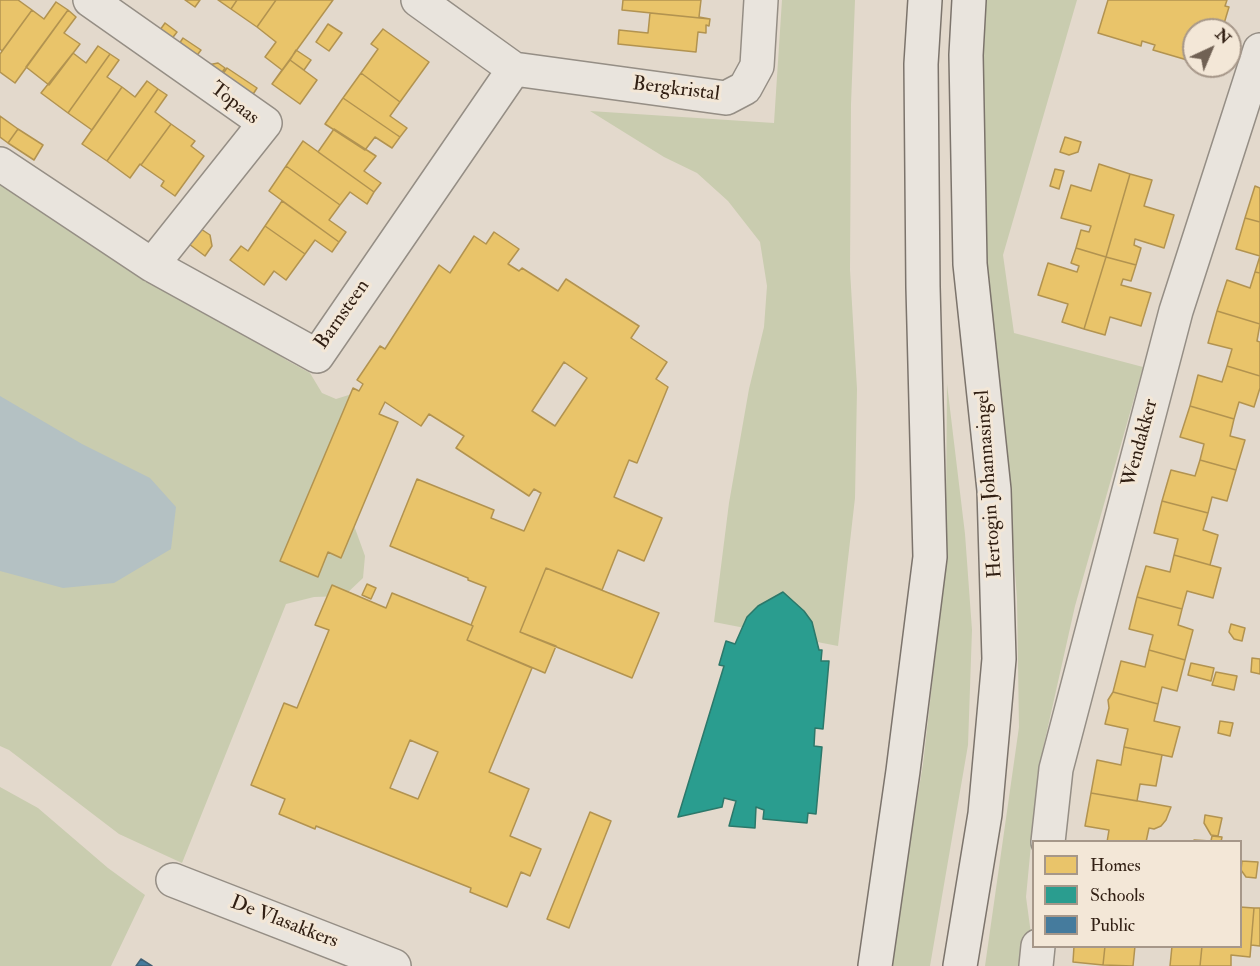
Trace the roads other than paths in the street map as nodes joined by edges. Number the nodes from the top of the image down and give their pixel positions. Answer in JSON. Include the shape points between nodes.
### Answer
{"nodes":[{"id":1,"x":90,"y":0,"type":"edge"},
{"id":2,"x":418,"y":0,"type":"edge"},
{"id":3,"x":761,"y":0,"type":"edge"},
{"id":4,"x":925,"y":0,"type":"edge"},
{"id":5,"x":969,"y":0,"type":"edge"},
{"id":6,"x":1260,"y":50,"type":"edge"},
{"id":7,"x":514,"y":69,"type":"junction"},
{"id":8,"x":0,"y":164,"type":"edge"},
{"id":9,"x":152,"y":265,"type":"junction"},
{"id":10,"x":1048,"y":840,"type":"edge"},
{"id":11,"x":173,"y":880,"type":"dead end"},
{"id":12,"x":1038,"y":948,"type":"edge"},
{"id":13,"x":394,"y":966,"type":"edge"},
{"id":14,"x":875,"y":966,"type":"edge"},
{"id":15,"x":960,"y":966,"type":"edge"},
{"id":16,"x":1036,"y":966,"type":"edge"}],
"edges":[{"from":1,"to":9,"type":"street","name":"Topaas","via":[[265,123]]},
{"from":2,"to":7,"type":"street"},
{"from":3,"to":7,"type":"street","name":"Bergkristal","via":[[758,66],[745,88],[726,98]]},
{"from":4,"to":14,"type":"street","via":[[921,64],[923,287],[930,557]]},
{"from":5,"to":15,"type":"street","name":"Hertogin Johannasingel","via":[[966,55],[970,264],[994,490],[999,659],[985,814]]},
{"from":6,"to":10,"type":"street","name":"Wendakker","via":[[1173,322],[1056,769]]},
{"from":7,"to":9,"type":"street","name":"Barnsteen","via":[[317,356]]},
{"from":8,"to":9,"type":"street","name":"Barnsteen"},
{"from":11,"to":13,"type":"street","name":"De Vlasakkers"},
{"from":12,"to":16,"type":"street"}]}
